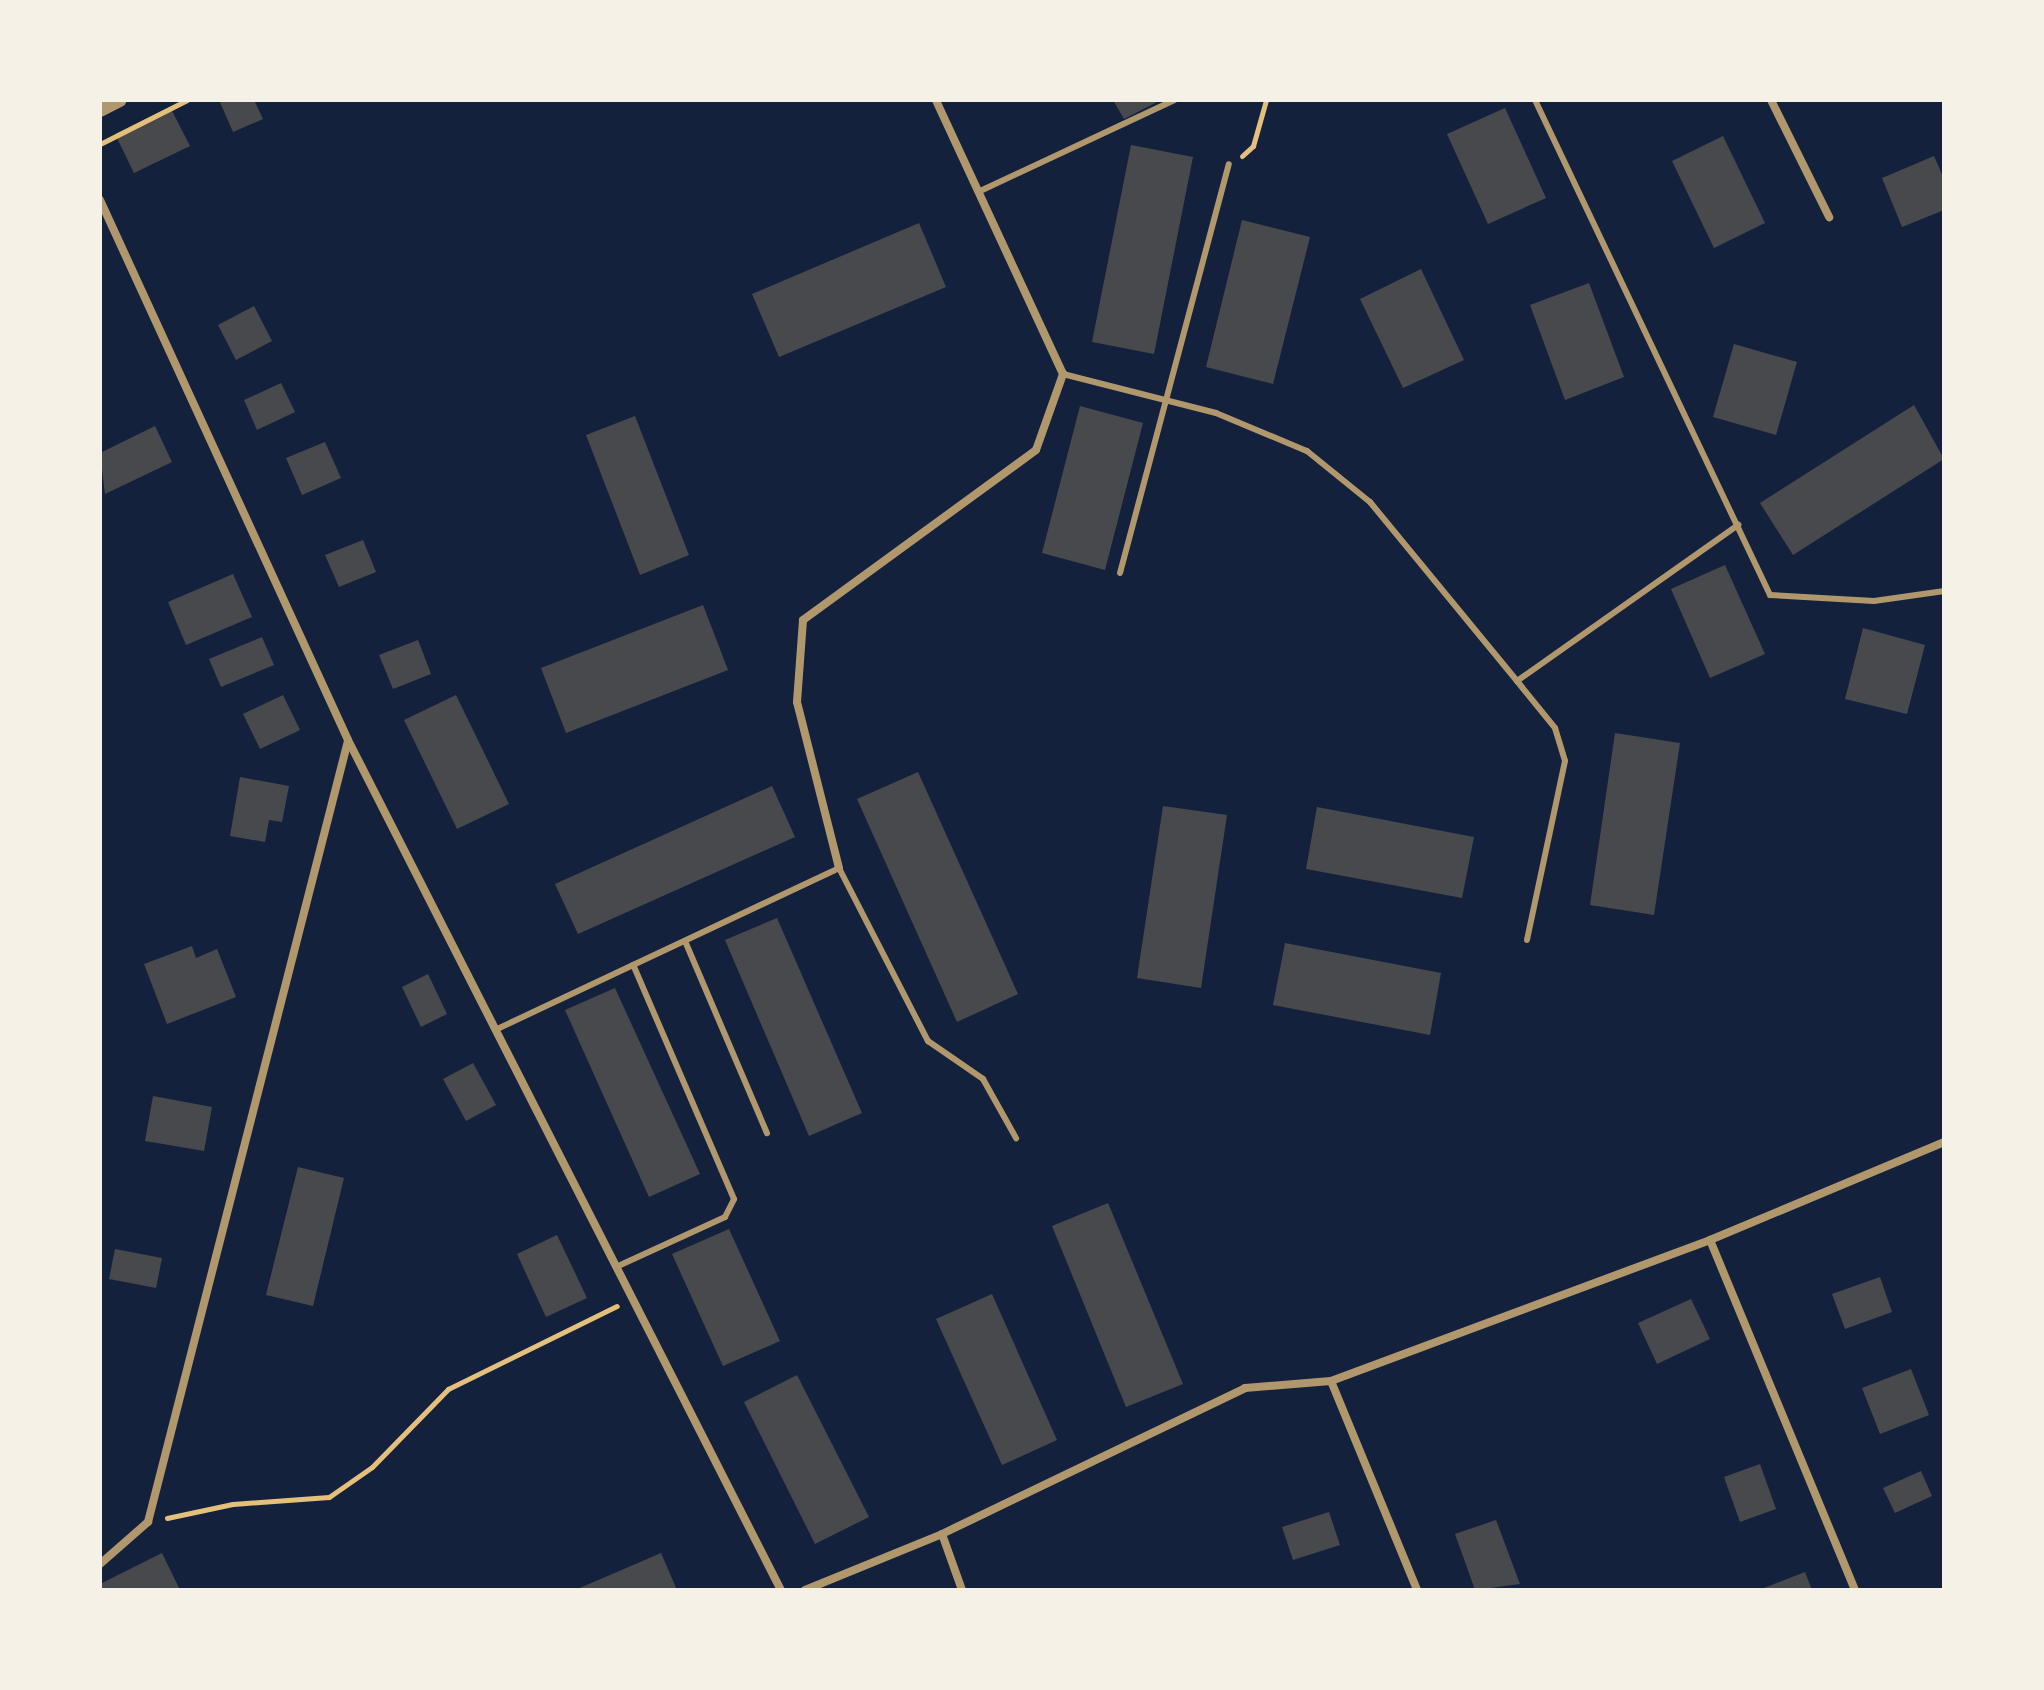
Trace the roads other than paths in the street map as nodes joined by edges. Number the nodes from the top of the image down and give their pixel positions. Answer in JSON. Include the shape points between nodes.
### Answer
{"nodes":[{"id":1,"x":120,"y":100,"type":"edge"},
{"id":2,"x":936,"y":100,"type":"edge"},
{"id":3,"x":1174,"y":100,"type":"edge"},
{"id":4,"x":1535,"y":100,"type":"edge"},
{"id":5,"x":1771,"y":100,"type":"edge"},
{"id":6,"x":100,"y":110,"type":"edge"},
{"id":7,"x":1229,"y":164,"type":"road end"},
{"id":8,"x":978,"y":192,"type":"junction"},
{"id":9,"x":100,"y":200,"type":"edge"},
{"id":10,"x":1829,"y":217,"type":"dead end"},
{"id":11,"x":1063,"y":374,"type":"junction"},
{"id":12,"x":1165,"y":400,"type":"junction"},
{"id":13,"x":1738,"y":525,"type":"junction"},
{"id":14,"x":1120,"y":573,"type":"dead end"},
{"id":15,"x":1944,"y":591,"type":"edge"},
{"id":16,"x":1517,"y":681,"type":"junction"},
{"id":17,"x":348,"y":740,"type":"junction"},
{"id":18,"x":839,"y":868,"type":"junction"},
{"id":19,"x":1527,"y":940,"type":"dead end"},
{"id":20,"x":685,"y":941,"type":"junction"},
{"id":21,"x":633,"y":965,"type":"junction"},
{"id":22,"x":495,"y":1030,"type":"junction"},
{"id":23,"x":767,"y":1133,"type":"dead end"},
{"id":24,"x":1016,"y":1138,"type":"dead end"},
{"id":25,"x":1944,"y":1142,"type":"edge"},
{"id":26,"x":1710,"y":1240,"type":"junction"},
{"id":27,"x":616,"y":1267,"type":"junction"},
{"id":28,"x":1331,"y":1381,"type":"junction"},
{"id":29,"x":942,"y":1534,"type":"junction"},
{"id":30,"x":100,"y":1564,"type":"edge"},
{"id":31,"x":781,"y":1590,"type":"edge"},
{"id":32,"x":805,"y":1590,"type":"edge"},
{"id":33,"x":962,"y":1590,"type":"edge"},
{"id":34,"x":1417,"y":1590,"type":"edge"},
{"id":35,"x":1855,"y":1590,"type":"edge"}],
"edges":[{"from":1,"to":6,"type":"street"},
{"from":2,"to":8,"type":"street"},
{"from":3,"to":8,"type":"lane"},
{"from":4,"to":13,"type":"lane"},
{"from":5,"to":10,"type":"street"},
{"from":7,"to":12,"type":"lane"},
{"from":8,"to":11,"type":"street"},
{"from":9,"to":17,"type":"street"},
{"from":11,"to":12,"type":"lane"},
{"from":11,"to":18,"type":"street","via":[[1036,450],[803,620],[797,702]]},
{"from":12,"to":14,"type":"lane"},
{"from":12,"to":16,"type":"lane","via":[[1216,413],[1307,451],[1370,502]]},
{"from":13,"to":15,"type":"lane","via":[[1770,595],[1874,601]]},
{"from":13,"to":16,"type":"lane"},
{"from":16,"to":19,"type":"lane","via":[[1555,728],[1565,761]]},
{"from":17,"to":22,"type":"street"},
{"from":17,"to":30,"type":"street","via":[[148,1522]]},
{"from":18,"to":20,"type":"lane"},
{"from":18,"to":24,"type":"lane","via":[[928,1041],[983,1079]]},
{"from":20,"to":21,"type":"lane"},
{"from":20,"to":23,"type":"lane"},
{"from":21,"to":22,"type":"lane"},
{"from":21,"to":27,"type":"lane","via":[[734,1199],[725,1217]]},
{"from":22,"to":27,"type":"street"},
{"from":25,"to":26,"type":"street"},
{"from":26,"to":28,"type":"street"},
{"from":26,"to":35,"type":"street"},
{"from":27,"to":31,"type":"street"},
{"from":28,"to":29,"type":"street","via":[[1245,1388]]},
{"from":28,"to":34,"type":"street"},
{"from":29,"to":32,"type":"street"},
{"from":29,"to":33,"type":"street"}]}
